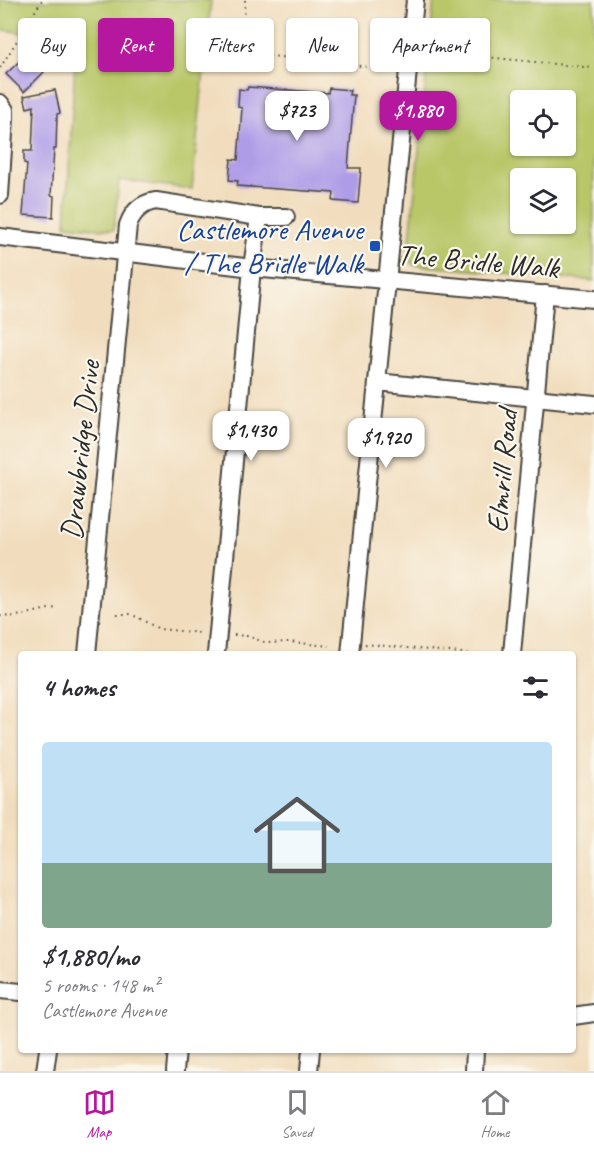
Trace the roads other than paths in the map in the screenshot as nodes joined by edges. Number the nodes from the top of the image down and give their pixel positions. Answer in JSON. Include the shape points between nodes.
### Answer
{"nodes":[{"id":1,"x":415,"y":0,"type":"edge"},
{"id":2,"x":0,"y":104,"type":"edge"},
{"id":3,"x":0,"y":195,"type":"edge"},
{"id":4,"x":259,"y":217,"type":"junction"},
{"id":5,"x":286,"y":217,"type":"dead end"},
{"id":6,"x":0,"y":237,"type":"edge"},
{"id":7,"x":127,"y":252,"type":"junction"},
{"id":8,"x":252,"y":268,"type":"junction"},
{"id":9,"x":387,"y":281,"type":"junction"},
{"id":10,"x":545,"y":294,"type":"junction"},
{"id":11,"x":594,"y":298,"type":"edge"},
{"id":12,"x":377,"y":382,"type":"junction"},
{"id":13,"x":536,"y":399,"type":"junction"},
{"id":14,"x":594,"y":404,"type":"edge"},
{"id":15,"x":356,"y":649,"type":"edge"},
{"id":16,"x":87,"y":651,"type":"edge"},
{"id":17,"x":216,"y":651,"type":"edge"},
{"id":18,"x":512,"y":651,"type":"edge"},
{"id":19,"x":0,"y":990,"type":"edge"},
{"id":20,"x":18,"y":992,"type":"edge"},
{"id":21,"x":594,"y":1013,"type":"edge"},
{"id":22,"x":576,"y":1016,"type":"edge"},
{"id":23,"x":48,"y":1053,"type":"edge"},
{"id":24,"x":177,"y":1053,"type":"edge"},
{"id":25,"x":311,"y":1053,"type":"edge"},
{"id":26,"x":475,"y":1053,"type":"edge"},
{"id":27,"x":45,"y":1071,"type":"edge"},
{"id":28,"x":175,"y":1071,"type":"edge"},
{"id":29,"x":309,"y":1071,"type":"edge"},
{"id":30,"x":474,"y":1071,"type":"edge"}],
"edges":[{"from":1,"to":9,"type":"street"},
{"from":2,"to":3,"type":"street","via":[[5,118]]},
{"from":4,"to":5,"type":"street","name":"Drawbridge Drive"},
{"from":4,"to":7,"type":"street","name":"Drawbridge Drive","via":[[148,202],[130,218]]},
{"from":4,"to":8,"type":"street"},
{"from":6,"to":7,"type":"street","name":"The Bridle Walk"},
{"from":7,"to":8,"type":"street","name":"The Bridle Walk"},
{"from":7,"to":16,"type":"street","name":"Drawbridge Drive"},
{"from":8,"to":9,"type":"street","name":"The Bridle Walk"},
{"from":8,"to":17,"type":"street"},
{"from":9,"to":10,"type":"street","name":"The Bridle Walk"},
{"from":9,"to":12,"type":"street"},
{"from":10,"to":11,"type":"street","name":"The Bridle Walk"},
{"from":10,"to":13,"type":"street","name":"Elmrill Road"},
{"from":12,"to":13,"type":"street"},
{"from":12,"to":15,"type":"street"},
{"from":13,"to":14,"type":"street"},
{"from":13,"to":18,"type":"street","name":"Elmrill Road"},
{"from":19,"to":20,"type":"street"},
{"from":21,"to":22,"type":"street"},
{"from":23,"to":27,"type":"street"},
{"from":24,"to":28,"type":"street"},
{"from":25,"to":29,"type":"street"},
{"from":26,"to":30,"type":"street"}]}
